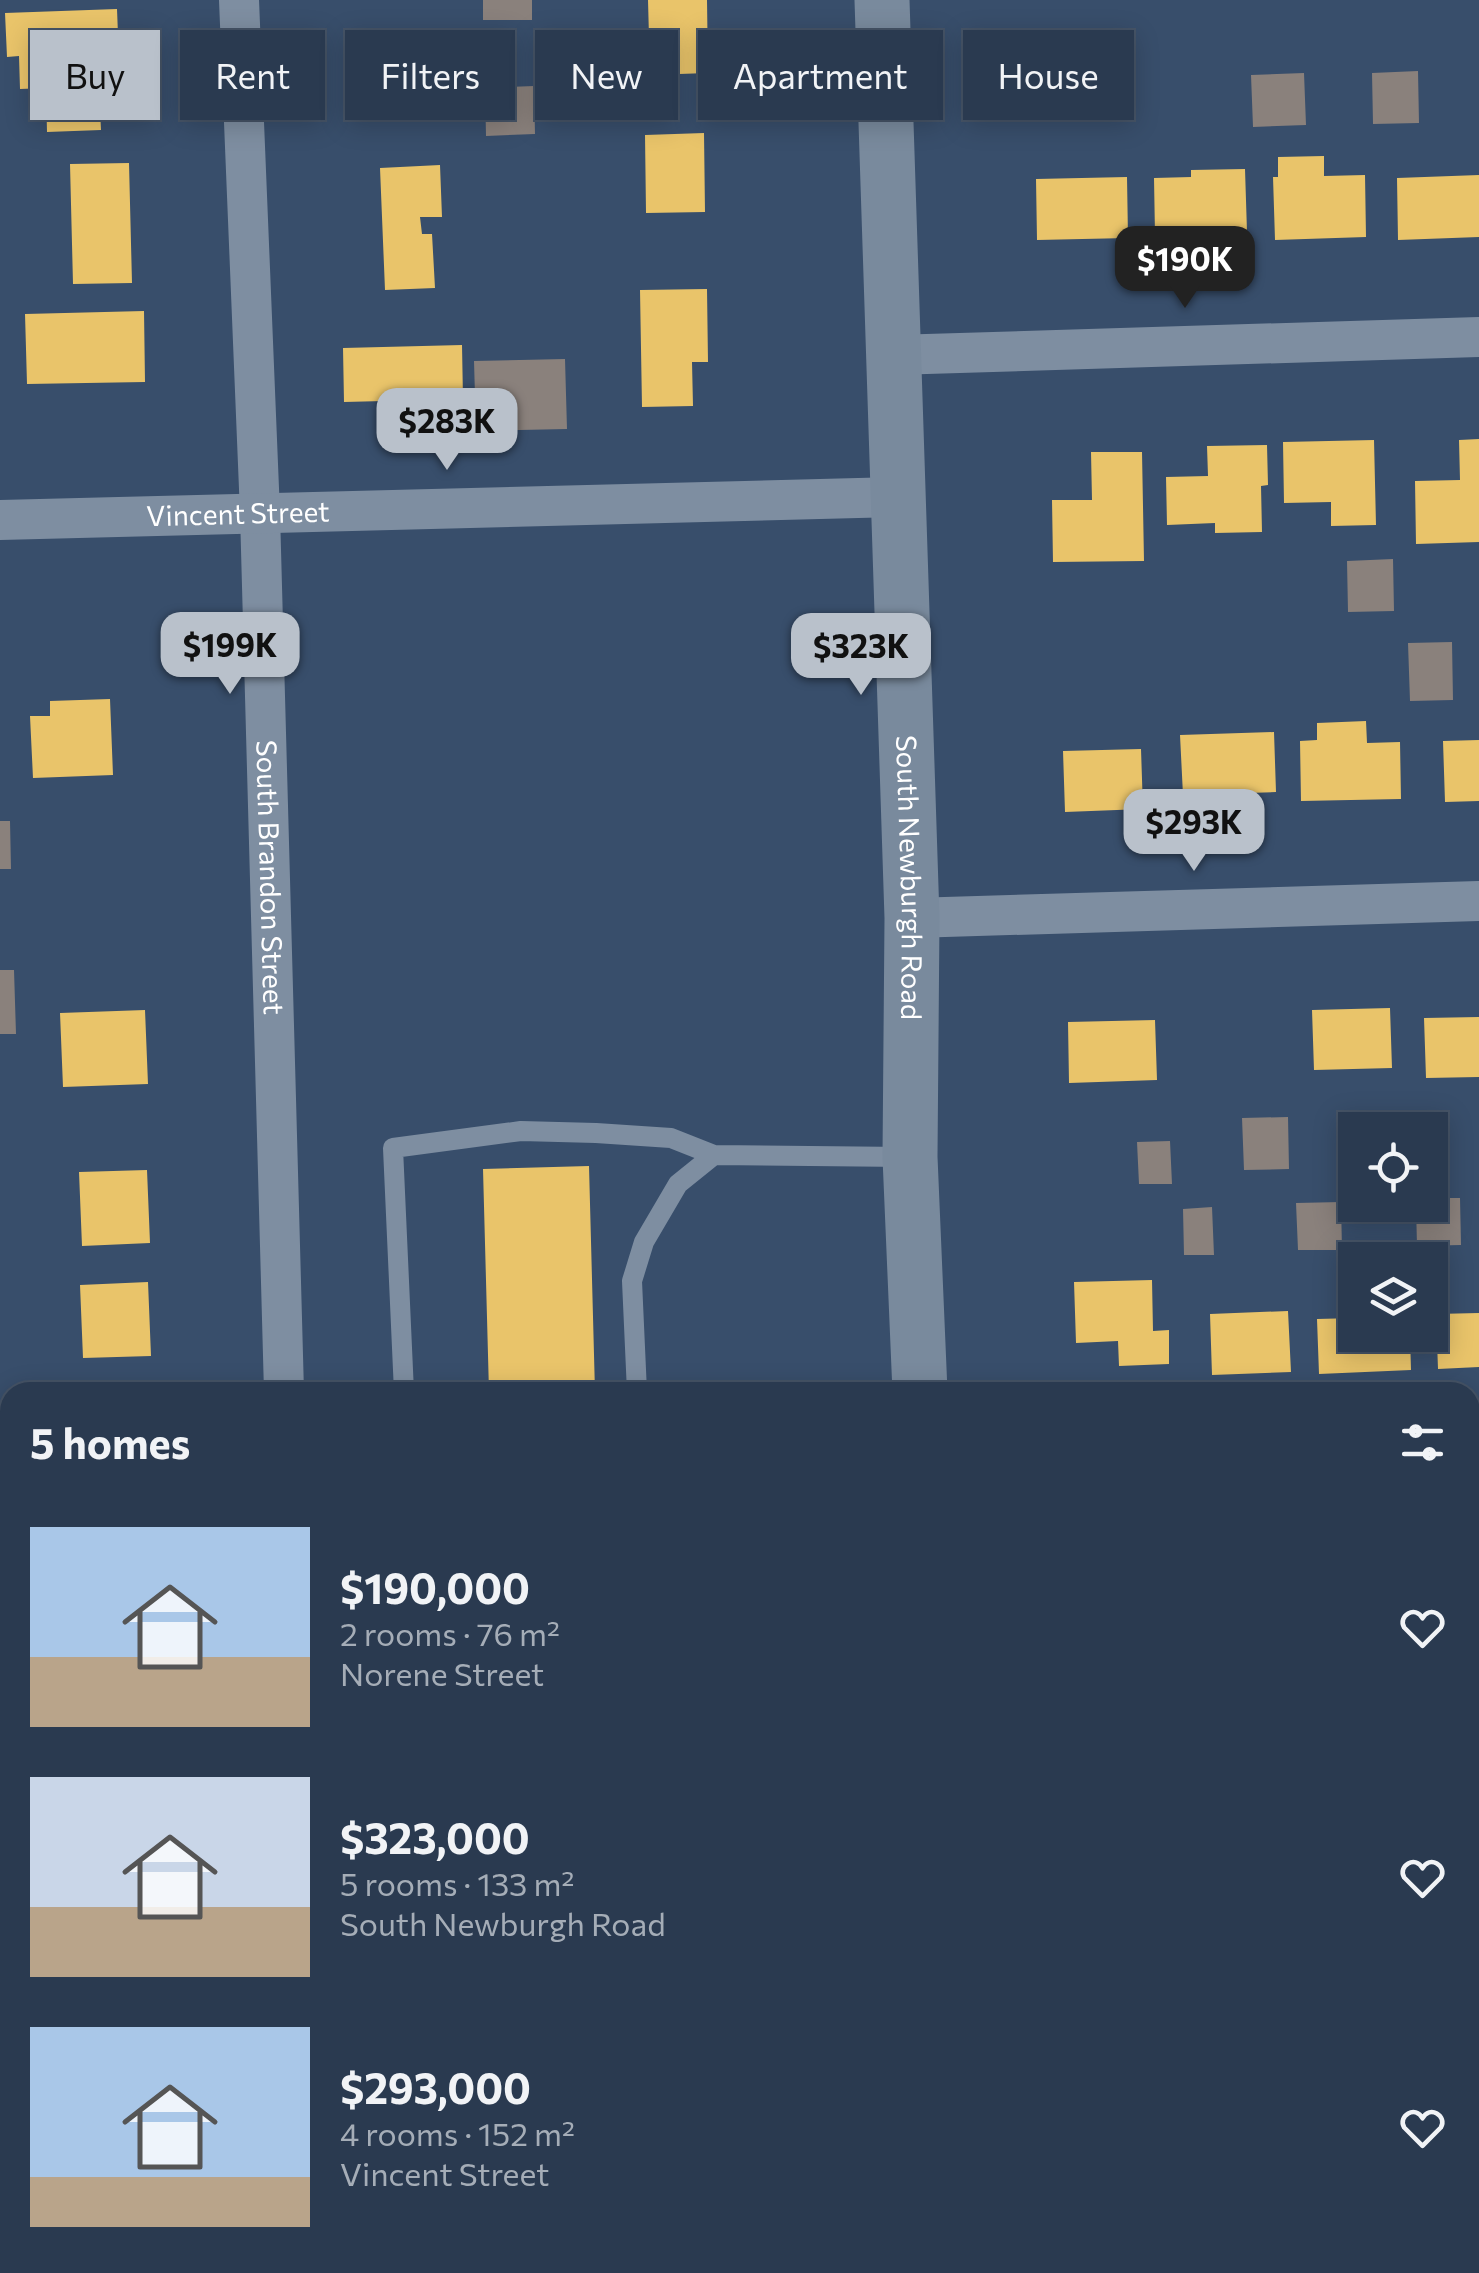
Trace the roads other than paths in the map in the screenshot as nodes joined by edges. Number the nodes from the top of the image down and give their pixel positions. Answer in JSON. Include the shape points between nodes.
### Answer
{"nodes":[{"id":1,"x":239,"y":0,"type":"edge"},
{"id":2,"x":882,"y":0,"type":"edge"},
{"id":3,"x":1479,"y":337,"type":"edge"},
{"id":4,"x":892,"y":355,"type":"junction"},
{"id":5,"x":897,"y":497,"type":"junction"},
{"id":6,"x":260,"y":513,"type":"junction"},
{"id":7,"x":0,"y":520,"type":"edge"},
{"id":8,"x":1479,"y":900,"type":"edge"},
{"id":9,"x":912,"y":918,"type":"junction"},
{"id":10,"x":714,"y":1155,"type":"junction"},
{"id":11,"x":910,"y":1157,"type":"junction"},
{"id":12,"x":284,"y":1382,"type":"edge"},
{"id":13,"x":404,"y":1382,"type":"edge"},
{"id":14,"x":637,"y":1382,"type":"edge"},
{"id":15,"x":920,"y":1382,"type":"edge"}],
"edges":[{"from":1,"to":6,"type":"street","name":"South Brandon Street"},
{"from":2,"to":4,"type":"main road","name":"South Newburgh Road"},
{"from":3,"to":4,"type":"street"},
{"from":4,"to":5,"type":"main road","name":"South Newburgh Road"},
{"from":5,"to":6,"type":"street","name":"Vincent Street"},
{"from":5,"to":9,"type":"main road","name":"South Newburgh Road"},
{"from":6,"to":7,"type":"street","name":"Vincent Street"},
{"from":6,"to":12,"type":"street","name":"South Brandon Street"},
{"from":8,"to":9,"type":"street"},
{"from":9,"to":11,"type":"main road","name":"South Newburgh Road"},
{"from":10,"to":11,"type":"lane"},
{"from":10,"to":13,"type":"lane","via":[[670,1138],[577,1132],[520,1131],[393,1148]]},
{"from":10,"to":14,"type":"lane","via":[[678,1184],[644,1242],[632,1281]]},
{"from":11,"to":15,"type":"main road","name":"South Newburgh Road"}]}
